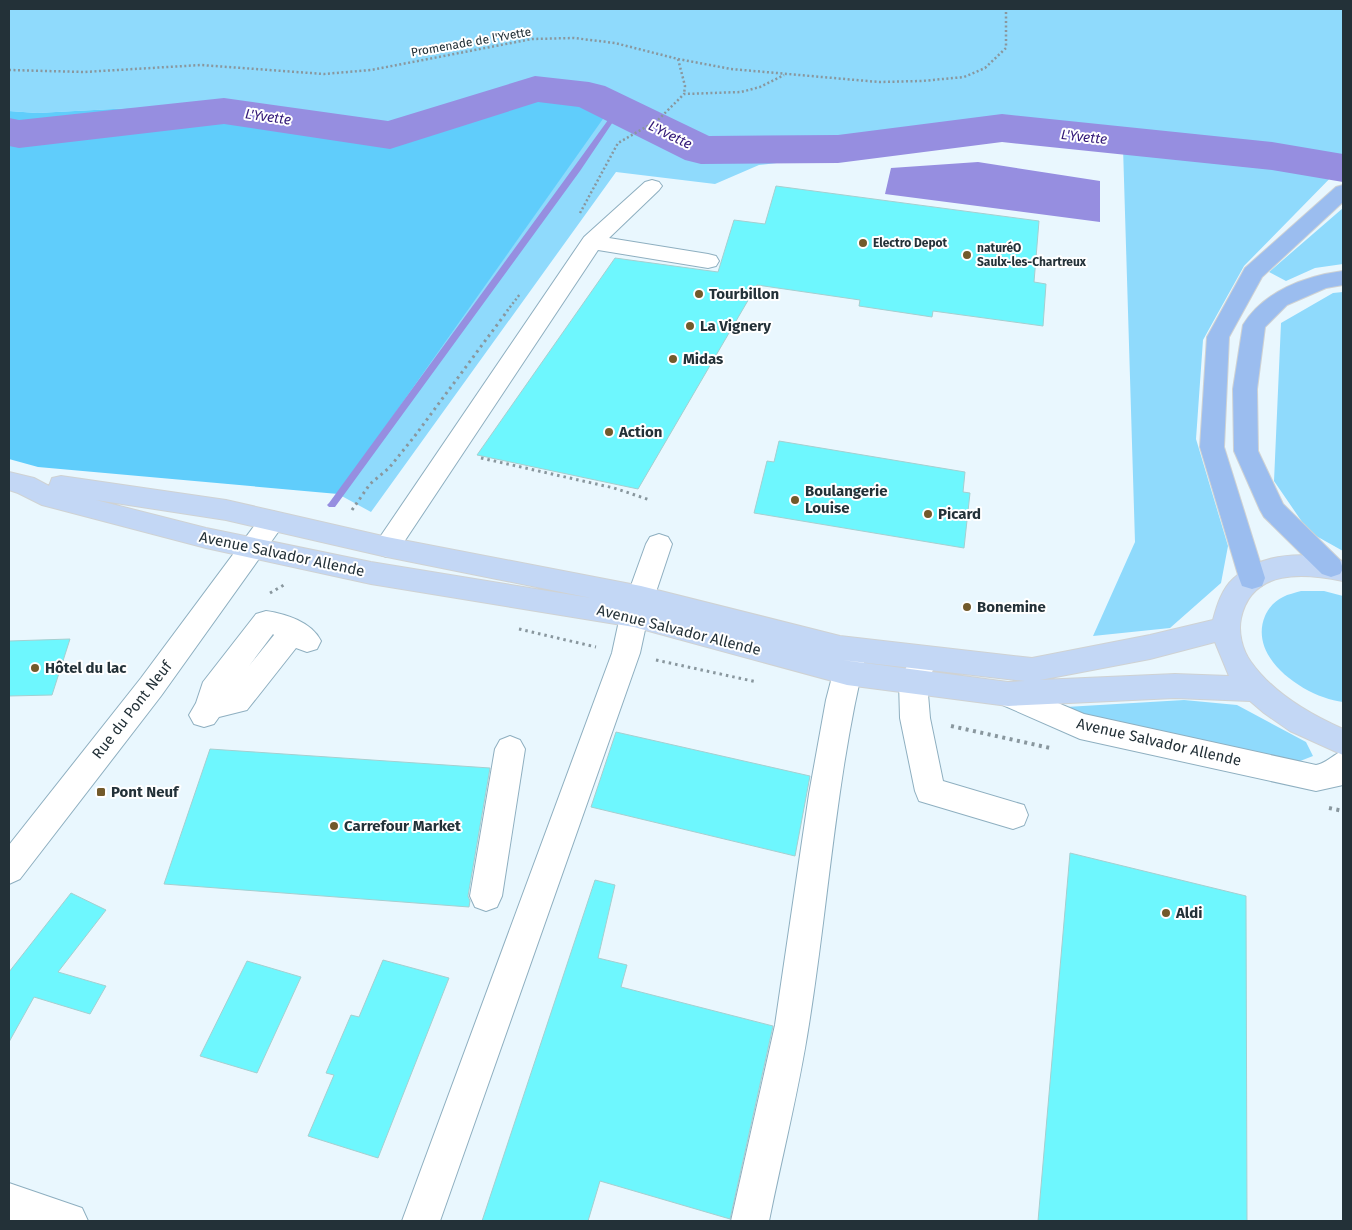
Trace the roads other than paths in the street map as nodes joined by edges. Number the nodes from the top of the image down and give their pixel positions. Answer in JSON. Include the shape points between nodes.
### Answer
{"nodes":[{"id":1,"x":652,"y":186,"type":"dead end"},
{"id":2,"x":1343,"y":191,"type":"edge"},
{"id":3,"x":592,"y":242,"type":"junction"},
{"id":4,"x":708,"y":261,"type":"dead end"},
{"id":5,"x":1343,"y":278,"type":"edge"},
{"id":6,"x":17,"y":483,"type":"edge"},
{"id":7,"x":272,"y":520,"type":"junction"},
{"id":8,"x":659,"y":544,"type":"dead end"},
{"id":9,"x":387,"y":547,"type":"junction"},
{"id":10,"x":252,"y":548,"type":"junction"},
{"id":11,"x":1337,"y":569,"type":"edge"},
{"id":12,"x":1252,"y":578,"type":"junction"},
{"id":13,"x":637,"y":606,"type":"junction"},
{"id":14,"x":1226,"y":628,"type":"junction"},
{"id":15,"x":300,"y":637,"type":"dead end"},
{"id":16,"x":850,"y":662,"type":"junction"},
{"id":17,"x":919,"y":670,"type":"junction"},
{"id":18,"x":1256,"y":689,"type":"junction"},
{"id":19,"x":1008,"y":694,"type":"junction"},
{"id":20,"x":207,"y":711,"type":"dead end"},
{"id":21,"x":510,"y":749,"type":"dead end"},
{"id":22,"x":1343,"y":750,"type":"edge"},
{"id":23,"x":1013,"y":816,"type":"dead end"},
{"id":24,"x":9,"y":869,"type":"edge"},
{"id":25,"x":486,"y":896,"type":"dead end"},
{"id":26,"x":9,"y":1202,"type":"edge"},
{"id":27,"x":69,"y":1221,"type":"edge"},
{"id":28,"x":421,"y":1221,"type":"edge"},
{"id":29,"x":750,"y":1221,"type":"edge"}],
"edges":[{"from":1,"to":3,"type":"street"},
{"from":2,"to":12,"type":"highway","via":[[1253,273],[1218,337],[1212,447]]},
{"from":3,"to":4,"type":"street"},
{"from":3,"to":9,"type":"street"},
{"from":5,"to":11,"type":"highway","via":[[1320,281],[1279,300],[1254,325],[1245,389],[1246,451],[1273,510]]},
{"from":6,"to":7,"type":"main road","via":[[61,485]]},
{"from":6,"to":10,"type":"main road","name":"Avenue Salvador Allende","via":[[51,498]]},
{"from":7,"to":9,"type":"main road"},
{"from":7,"to":10,"type":"street","name":"Rue du Pont Neuf"},
{"from":8,"to":13,"type":"street"},
{"from":9,"to":13,"type":"main road"},
{"from":10,"to":13,"type":"main road","name":"Avenue Salvador Allende","via":[[371,573]]},
{"from":10,"to":24,"type":"street","name":"Rue du Pont Neuf","via":[[147,692]]},
{"from":11,"to":12,"type":"main road","via":[[1302,565],[1275,568]]},
{"from":12,"to":14,"type":"main road","via":[[1237,591],[1228,608]]},
{"from":13,"to":16,"type":"main road","name":"Avenue Salvador Allende"},
{"from":13,"to":28,"type":"street","via":[[626,653]]},
{"from":14,"to":17,"type":"main road","via":[[1032,670]]},
{"from":14,"to":18,"type":"main road","via":[[1230,648],[1240,669]]},
{"from":15,"to":20,"type":"street","via":[[237,701]]},
{"from":16,"to":17,"type":"main road","name":"Avenue Salvador Allende"},
{"from":16,"to":29,"type":"street","via":[[824,794],[792,1024]]},
{"from":17,"to":19,"type":"main road","name":"Avenue Salvador Allende"},
{"from":17,"to":23,"type":"street","via":[[915,718],[930,792]]},
{"from":18,"to":19,"type":"main road","via":[[1175,686]]},
{"from":18,"to":22,"type":"main road"},
{"from":19,"to":22,"type":"street","name":"Avenue Salvador Allende","via":[[1080,726],[1316,778],[1333,775]]},
{"from":21,"to":25,"type":"street"},
{"from":26,"to":27,"type":"street"}]}
